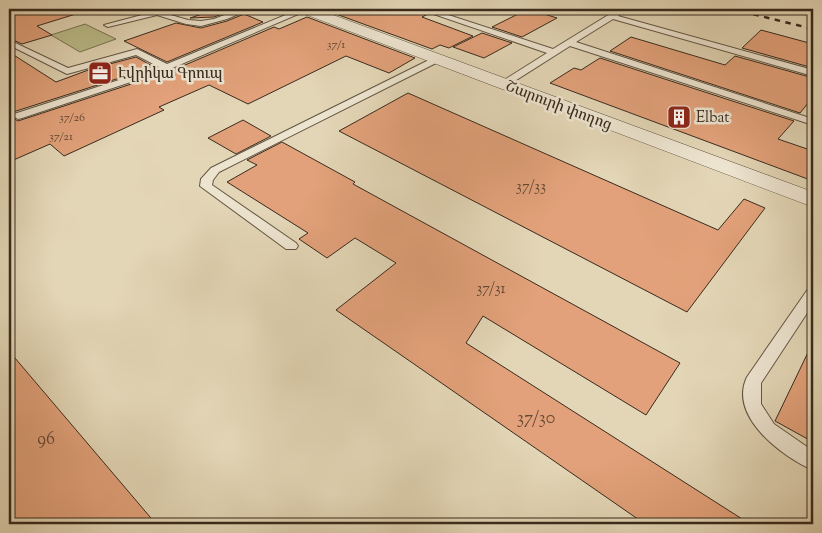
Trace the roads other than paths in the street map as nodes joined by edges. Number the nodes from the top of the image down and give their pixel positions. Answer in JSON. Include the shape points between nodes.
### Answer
{"nodes":[{"id":1,"x":246,"y":9,"type":"edge"},
{"id":2,"x":305,"y":9,"type":"edge"},
{"id":3,"x":423,"y":9,"type":"edge"},
{"id":4,"x":623,"y":9,"type":"edge"},
{"id":5,"x":611,"y":16,"type":"junction"},
{"id":6,"x":108,"y":25,"type":"dead end"},
{"id":7,"x":9,"y":42,"type":"edge"},
{"id":8,"x":570,"y":43,"type":"junction"},
{"id":9,"x":555,"y":53,"type":"junction"},
{"id":10,"x":437,"y":59,"type":"junction"},
{"id":11,"x":167,"y":67,"type":"junction"},
{"id":12,"x":813,"y":73,"type":"edge"},
{"id":13,"x":504,"y":84,"type":"junction"},
{"id":14,"x":18,"y":116,"type":"dead end"},
{"id":15,"x":813,"y":122,"type":"edge"},
{"id":16,"x":813,"y":200,"type":"edge"},
{"id":17,"x":291,"y":246,"type":"dead end"},
{"id":18,"x":813,"y":293,"type":"edge"},
{"id":19,"x":813,"y":461,"type":"edge"}],
"edges":[{"from":1,"to":6,"type":"lane","via":[[210,22],[187,22],[165,13],[148,13]]},
{"from":2,"to":10,"type":"street","name":"Շարուրի փողոց"},
{"from":2,"to":11,"type":"lane"},
{"from":3,"to":9,"type":"lane"},
{"from":4,"to":5,"type":"lane"},
{"from":5,"to":8,"type":"lane"},
{"from":5,"to":12,"type":"lane"},
{"from":7,"to":11,"type":"lane","via":[[67,71],[137,52]]},
{"from":8,"to":9,"type":"lane"},
{"from":8,"to":15,"type":"lane"},
{"from":9,"to":13,"type":"lane"},
{"from":10,"to":13,"type":"street","name":"Շարուրի փողոց"},
{"from":10,"to":17,"type":"lane","via":[[215,170],[207,179],[206,186]]},
{"from":11,"to":14,"type":"lane"},
{"from":13,"to":16,"type":"street","name":"Շարուրի փողոց"},
{"from":18,"to":19,"type":"lane","via":[[753,382],[752,405],[768,430]]}]}
